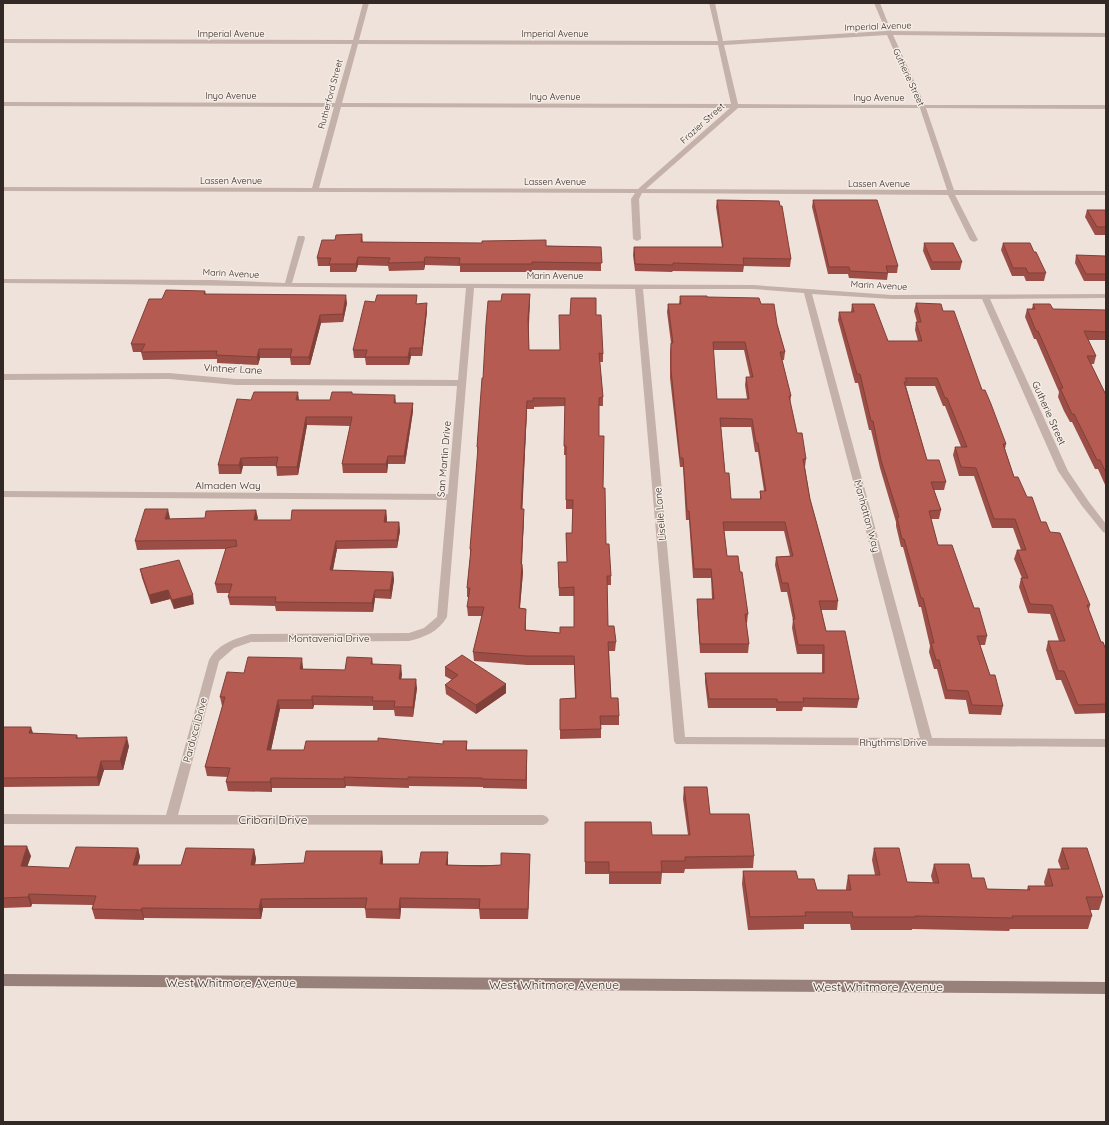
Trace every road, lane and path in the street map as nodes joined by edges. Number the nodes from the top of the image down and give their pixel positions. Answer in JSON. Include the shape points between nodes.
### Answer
{"nodes":[{"id":1,"x":366,"y":3,"type":"edge"},
{"id":2,"x":712,"y":3,"type":"edge"},
{"id":3,"x":877,"y":3,"type":"edge"},
{"id":4,"x":889,"y":33,"type":"junction"},
{"id":5,"x":1106,"y":35,"type":"edge"},
{"id":6,"x":3,"y":41,"type":"edge"},
{"id":7,"x":355,"y":42,"type":"junction"},
{"id":8,"x":720,"y":43,"type":"junction"},
{"id":9,"x":3,"y":104,"type":"edge"},
{"id":10,"x":338,"y":104,"type":"junction"},
{"id":11,"x":734,"y":105,"type":"junction"},
{"id":12,"x":922,"y":106,"type":"junction"},
{"id":13,"x":1106,"y":107,"type":"edge"},
{"id":14,"x":3,"y":189,"type":"edge"},
{"id":15,"x":315,"y":189,"type":"junction"},
{"id":16,"x":640,"y":190,"type":"junction"},
{"id":17,"x":951,"y":192,"type":"junction"},
{"id":18,"x":1106,"y":193,"type":"edge"},
{"id":19,"x":301,"y":238,"type":"dead end"},
{"id":20,"x":637,"y":239,"type":"dead end"},
{"id":21,"x":974,"y":240,"type":"dead end"},
{"id":22,"x":3,"y":281,"type":"edge"},
{"id":23,"x":288,"y":285,"type":"junction"},
{"id":24,"x":470,"y":285,"type":"junction"},
{"id":25,"x":639,"y":286,"type":"junction"},
{"id":26,"x":808,"y":291,"type":"junction"},
{"id":27,"x":1106,"y":296,"type":"edge"},
{"id":28,"x":985,"y":297,"type":"junction"},
{"id":29,"x":3,"y":377,"type":"edge"},
{"id":30,"x":462,"y":383,"type":"junction"},
{"id":31,"x":3,"y":494,"type":"edge"},
{"id":32,"x":452,"y":497,"type":"junction"},
{"id":33,"x":1106,"y":530,"type":"edge"},
{"id":34,"x":431,"y":630,"type":"joint"},
{"id":35,"x":228,"y":646,"type":"joint"},
{"id":36,"x":680,"y":741,"type":"joint"},
{"id":37,"x":927,"y":742,"type":"junction"},
{"id":38,"x":1106,"y":742,"type":"edge"},
{"id":39,"x":3,"y":819,"type":"edge"},
{"id":40,"x":171,"y":819,"type":"junction"},
{"id":41,"x":544,"y":820,"type":"dead end"},
{"id":42,"x":3,"y":980,"type":"edge"},
{"id":43,"x":1106,"y":988,"type":"edge"}],
"edges":[{"from":1,"to":7,"type":"street","name":"Rutherford Street"},
{"from":2,"to":8,"type":"street","name":"Frazier Street"},
{"from":3,"to":4,"type":"street","name":"Gutherie Street"},
{"from":4,"to":5,"type":"street","name":"Imperial Avenue"},
{"from":4,"to":8,"type":"street","name":"Imperial Avenue"},
{"from":4,"to":12,"type":"street","name":"Gutherie Street"},
{"from":6,"to":7,"type":"street","name":"Imperial Avenue"},
{"from":7,"to":8,"type":"street","name":"Imperial Avenue"},
{"from":7,"to":10,"type":"street","name":"Rutherford Street"},
{"from":8,"to":11,"type":"street","name":"Frazier Street"},
{"from":9,"to":10,"type":"street","name":"Inyo Avenue"},
{"from":10,"to":11,"type":"street","name":"Inyo Avenue"},
{"from":10,"to":15,"type":"street","name":"Rutherford Street"},
{"from":11,"to":12,"type":"street","name":"Inyo Avenue"},
{"from":11,"to":16,"type":"street","name":"Frazier Street","via":[[735,107]]},
{"from":12,"to":13,"type":"street","name":"Inyo Avenue"},
{"from":12,"to":17,"type":"street","name":"Gutherie Street"},
{"from":14,"to":15,"type":"street","name":"Lassen Avenue"},
{"from":15,"to":16,"type":"street","name":"Lassen Avenue"},
{"from":16,"to":17,"type":"street","name":"Lassen Avenue"},
{"from":16,"to":20,"type":"street","via":[[635,200]]},
{"from":17,"to":18,"type":"street","name":"Lassen Avenue"},
{"from":17,"to":21,"type":"street","name":"Gutherie Street"},
{"from":19,"to":23,"type":"street"},
{"from":22,"to":23,"type":"street","name":"Marin Avenue"},
{"from":23,"to":24,"type":"street","name":"Marin Avenue"},
{"from":24,"to":25,"type":"street","name":"Marin Avenue"},
{"from":24,"to":30,"type":"street","name":"San Martin Drive"},
{"from":25,"to":26,"type":"street","name":"Marin Avenue","via":[[753,287]]},
{"from":25,"to":36,"type":"street","name":"Liselle Lane"},
{"from":26,"to":28,"type":"street","name":"Marin Avenue","via":[[892,297]]},
{"from":26,"to":37,"type":"street","name":"Manhattan Way"},
{"from":27,"to":28,"type":"street","name":"Marin Avenue"},
{"from":28,"to":33,"type":"street","name":"Gutherie Street","via":[[1063,471]]},
{"from":29,"to":30,"type":"street","name":"Vintner Lane","via":[[169,376],[236,382]]},
{"from":30,"to":32,"type":"street","name":"San Martin Drive"},
{"from":31,"to":32,"type":"street","name":"Almaden Way"},
{"from":32,"to":34,"type":"street","name":"San Martin Drive","via":[[442,617]]},
{"from":34,"to":35,"type":"street","name":"Montavenia Drive","via":[[409,637],[251,638],[236,641]]},
{"from":35,"to":40,"type":"street","name":"Parducci Drive","via":[[219,652],[214,660]]},
{"from":36,"to":37,"type":"street","name":"Rhythms Drive"},
{"from":37,"to":38,"type":"street","name":"Rhythms Drive"},
{"from":39,"to":40,"type":"street","name":"Cribari Drive"},
{"from":40,"to":41,"type":"street","name":"Cribari Drive"},
{"from":42,"to":43,"type":"main road","name":"West Whitmore Avenue"}]}
